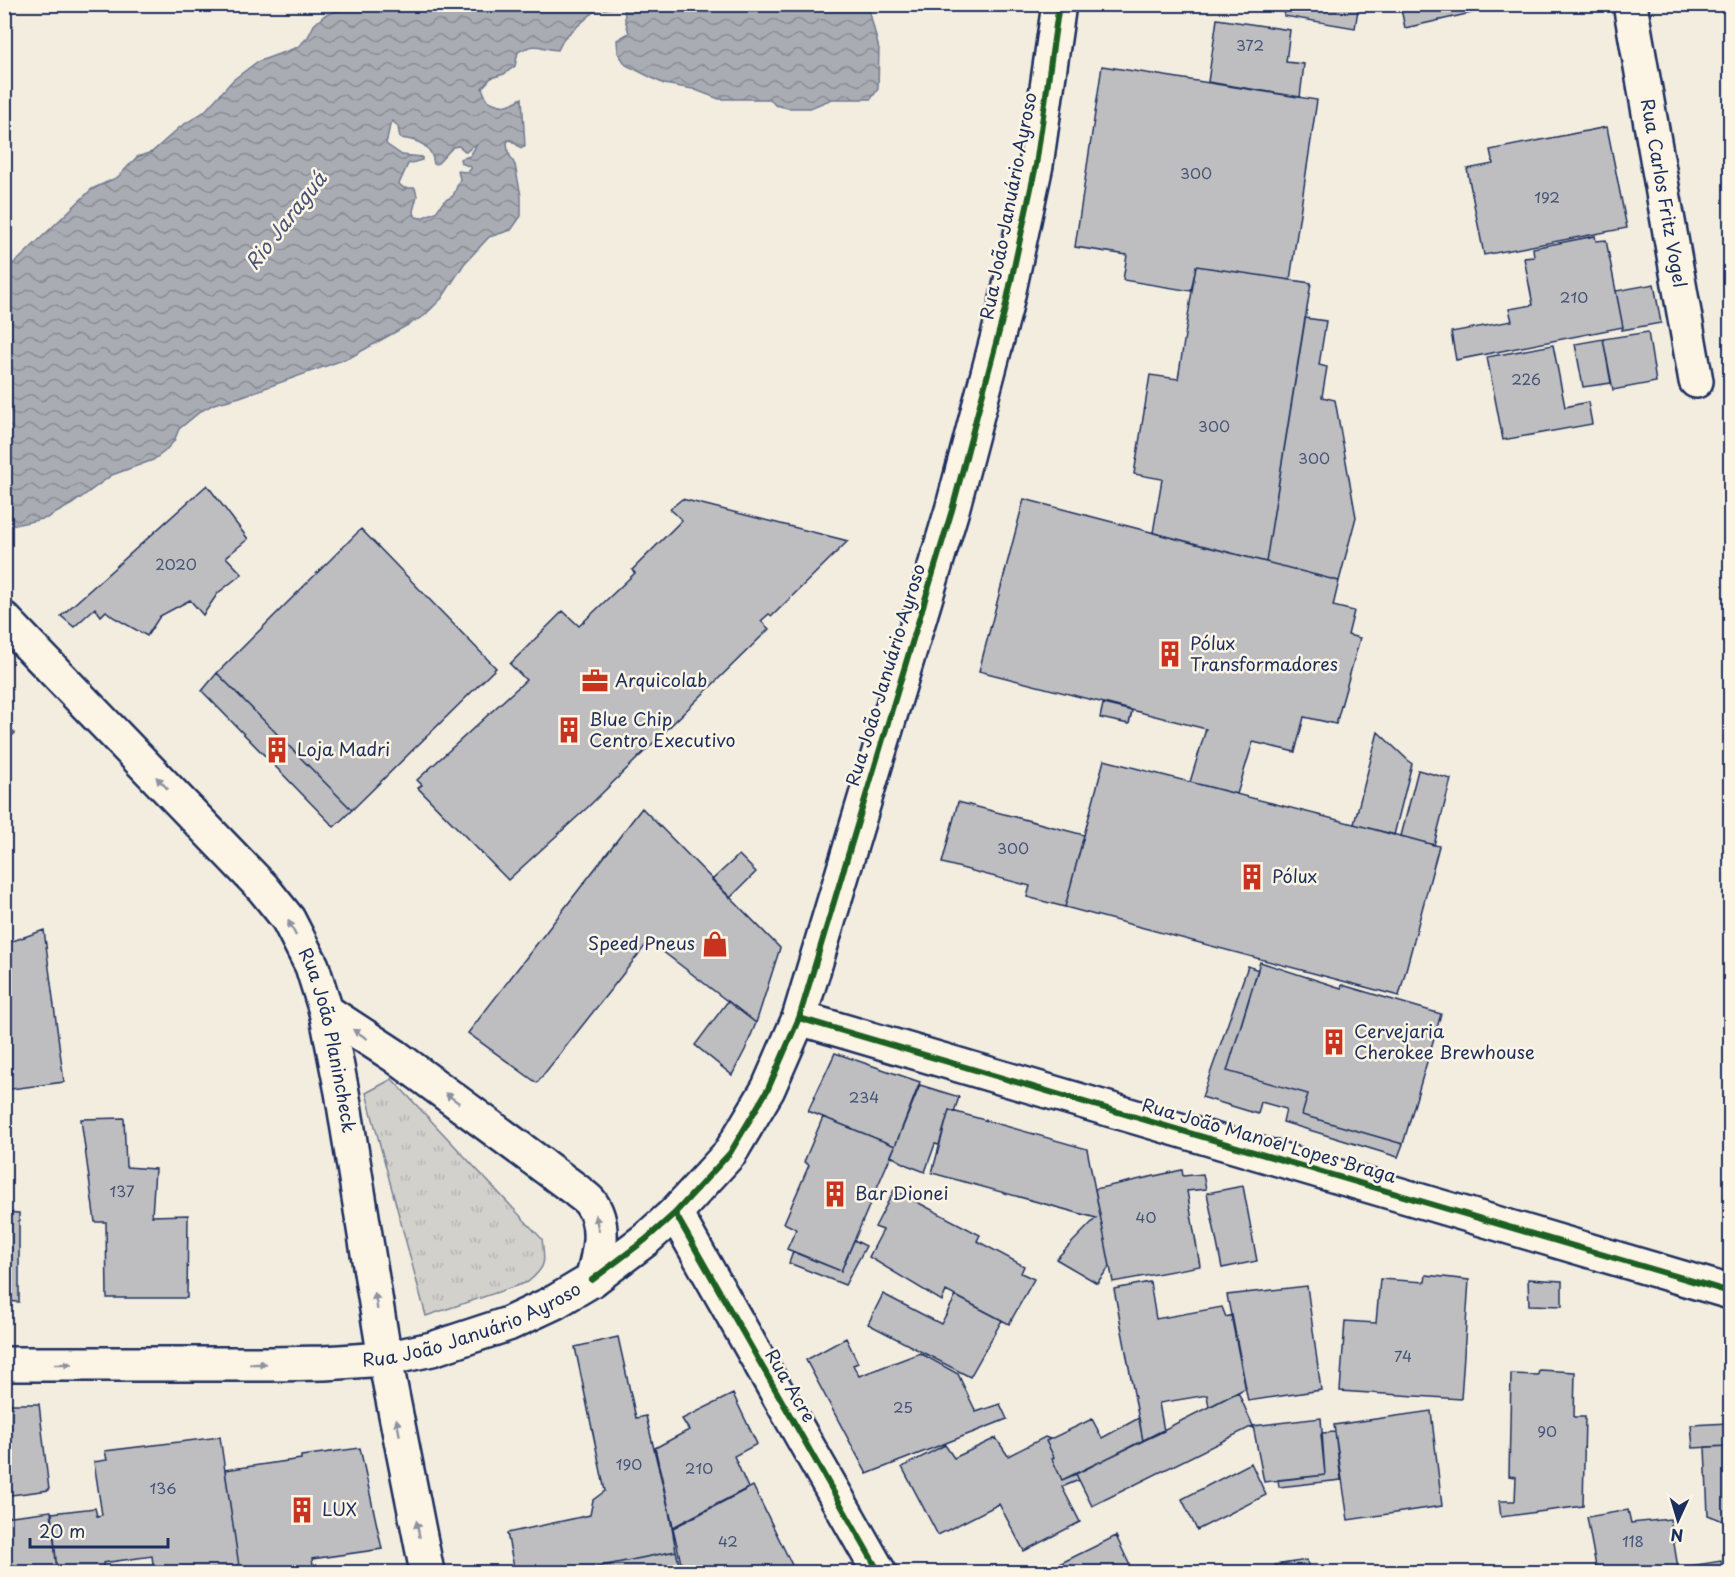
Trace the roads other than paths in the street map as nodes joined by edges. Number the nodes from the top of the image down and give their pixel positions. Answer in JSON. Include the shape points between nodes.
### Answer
{"nodes":[{"id":1,"x":1059,"y":4,"type":"edge"},
{"id":2,"x":1630,"y":4,"type":"edge"},
{"id":3,"x":1696,"y":381,"type":"dead end"},
{"id":4,"x":14,"y":629,"type":"edge"},
{"id":5,"x":326,"y":1011,"type":"junction"},
{"id":6,"x":799,"y":1018,"type":"junction"},
{"id":7,"x":675,"y":1213,"type":"junction"},
{"id":8,"x":592,"y":1280,"type":"junction"},
{"id":9,"x":1731,"y":1293,"type":"edge"},
{"id":10,"x":385,"y":1359,"type":"junction"},
{"id":11,"x":4,"y":1364,"type":"edge"},
{"id":12,"x":427,"y":1572,"type":"edge"},
{"id":13,"x":879,"y":1572,"type":"edge"}],
"edges":[{"from":1,"to":6,"type":"main road","name":"Rua João Januário Ayroso","via":[[1036,165],[1002,320],[952,510]]},
{"from":2,"to":3,"type":"main road","name":"Rua Carlos Fritz Vogel"},
{"from":5,"to":4,"type":"main road","name":"Rua João Planincheck","one_way":true,"via":[[312,966],[288,919]]},
{"from":8,"to":5,"type":"main road","one_way":true,"via":[[601,1239],[591,1203],[395,1056]]},
{"from":10,"to":5,"type":"main road","name":"Rua João Planincheck","one_way":true},
{"from":6,"to":7,"type":"main road","name":"Rua João Januário Ayroso","via":[[768,1089],[730,1153]]},
{"from":6,"to":9,"type":"main road","name":"Rua João Manoel Lopes Braga"},
{"from":7,"to":8,"type":"main road","name":"Rua João Januário Ayroso"},
{"from":7,"to":13,"type":"main road","name":"Rua Acre"},
{"from":8,"to":10,"type":"main road","name":"Rua João Januário Ayroso","via":[[508,1324],[432,1349]]},
{"from":11,"to":10,"type":"main road","name":"Rua João Januário Ayroso","one_way":true,"via":[[271,1364]]},
{"from":12,"to":10,"type":"main road","name":"Rua João Planincheck","one_way":true}]}
